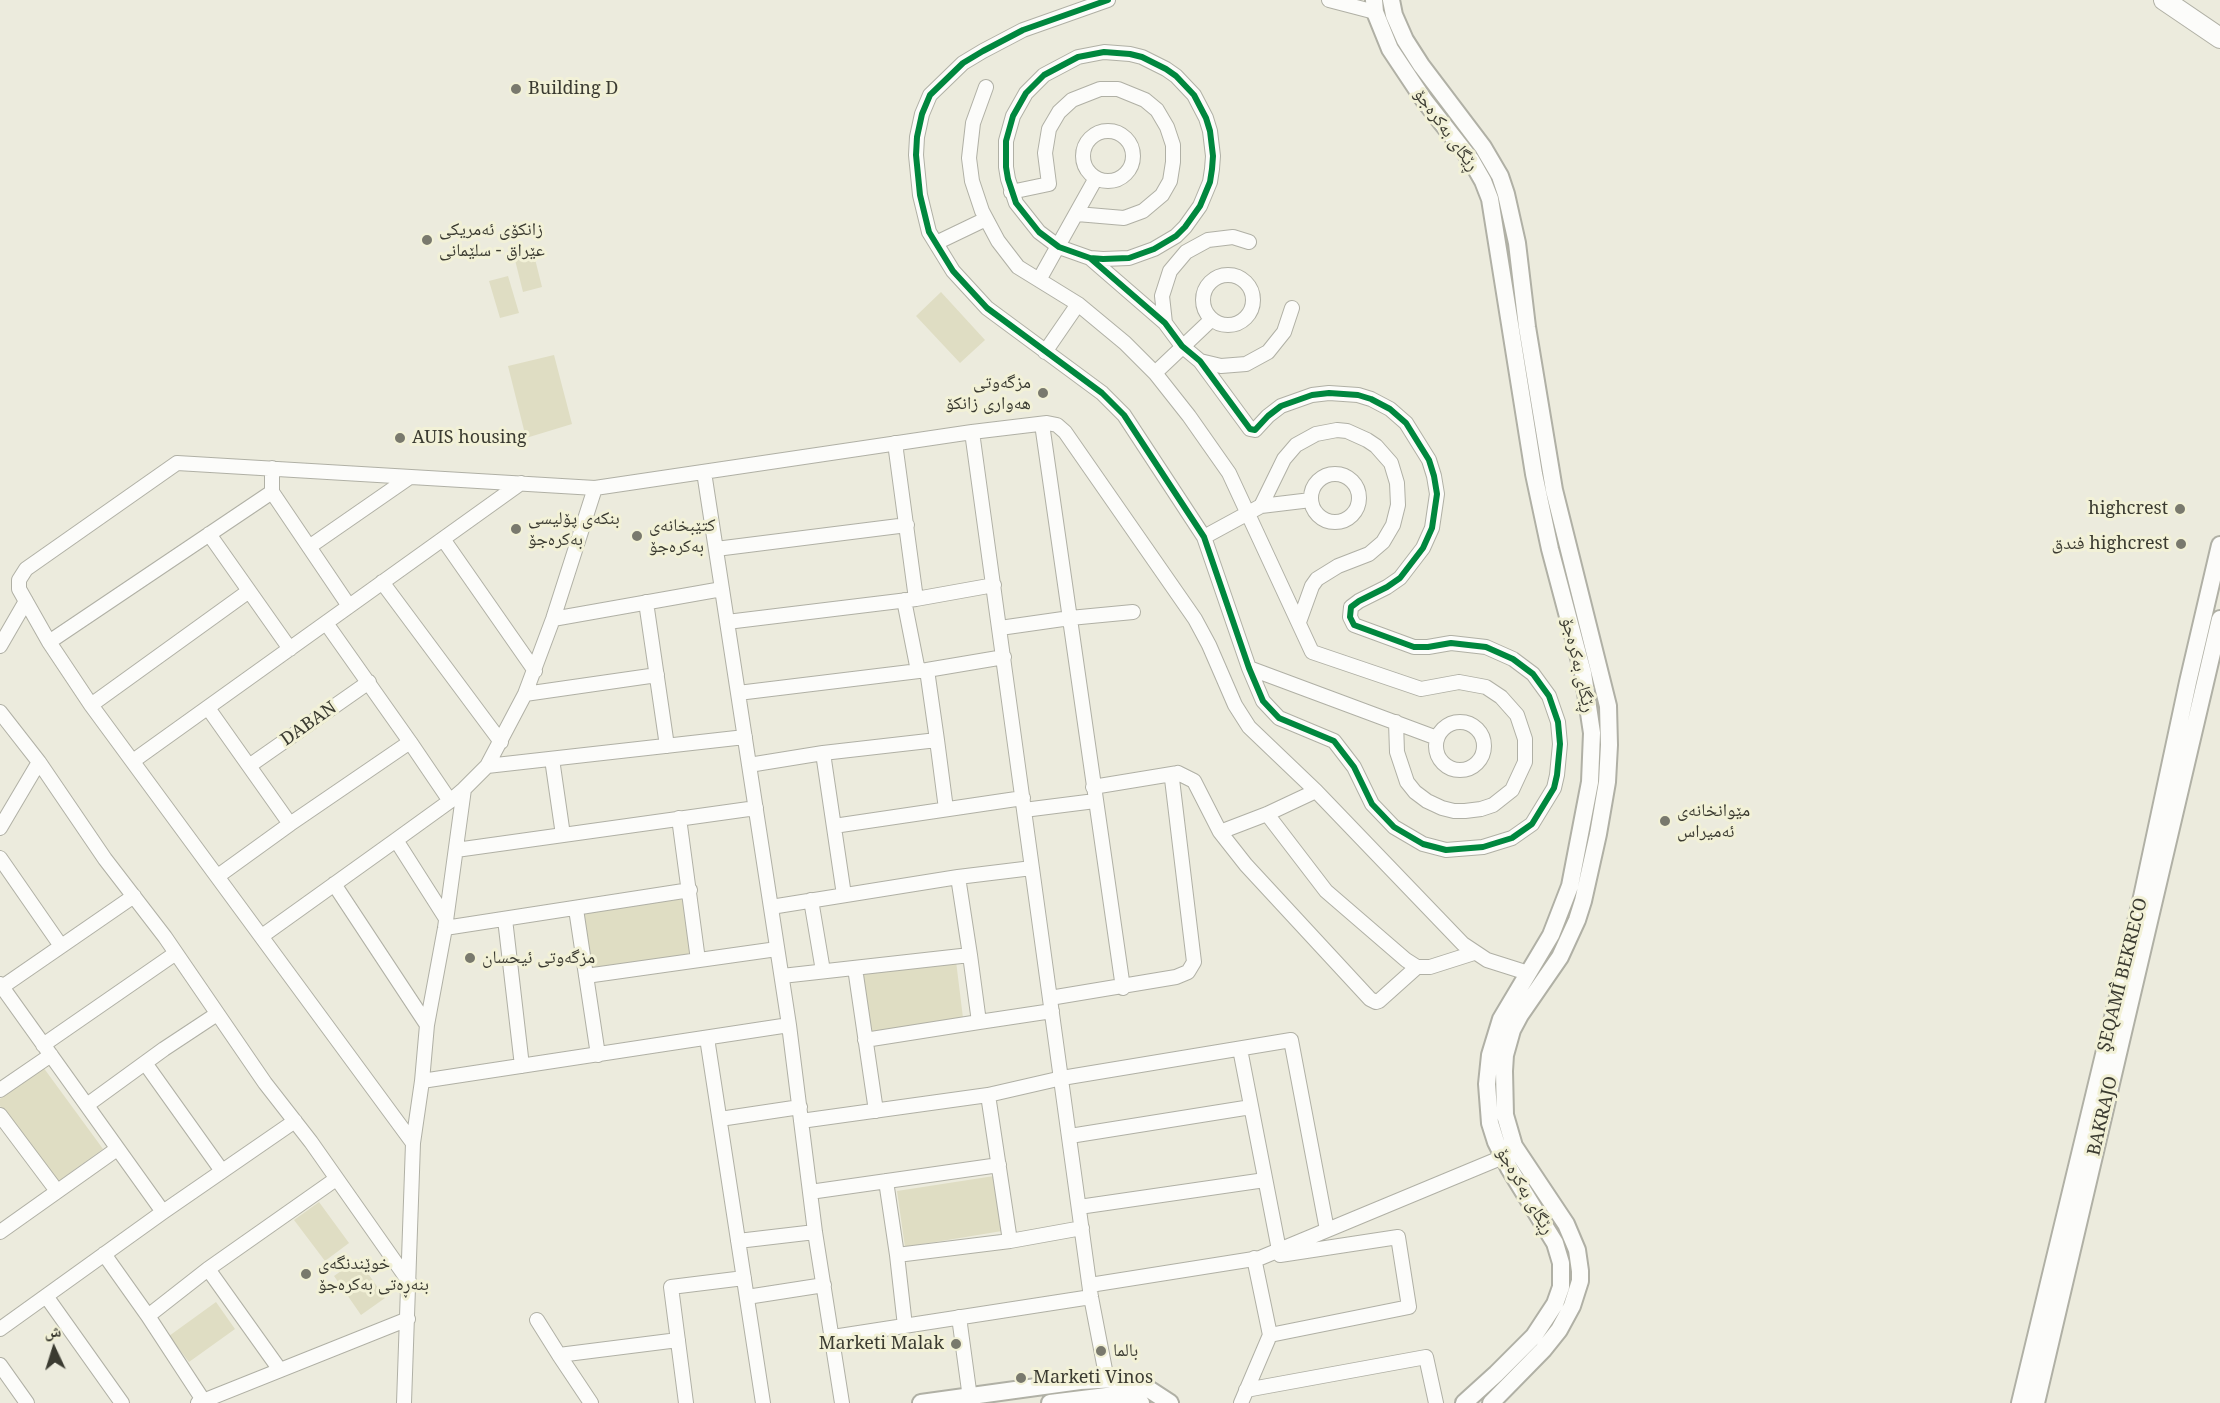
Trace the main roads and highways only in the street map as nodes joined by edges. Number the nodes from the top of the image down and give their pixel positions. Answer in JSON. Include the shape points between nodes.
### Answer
{"nodes":[{"id":1,"x":2164,"y":0,"type":"edge"},
{"id":2,"x":1375,"y":6,"type":"edge"},
{"id":3,"x":1392,"y":7,"type":"edge"},
{"id":4,"x":2220,"y":38,"type":"edge"},
{"id":5,"x":2220,"y":545,"type":"edge"},
{"id":6,"x":2220,"y":619,"type":"edge"},
{"id":7,"x":2155,"y":869,"type":"junction"},
{"id":8,"x":1496,"y":1069,"type":"junction"},
{"id":9,"x":1106,"y":1393,"type":"edge"},
{"id":10,"x":921,"y":1403,"type":"edge"},
{"id":11,"x":1050,"y":1403,"type":"edge"},
{"id":12,"x":1141,"y":1403,"type":"edge"},
{"id":13,"x":1170,"y":1403,"type":"edge"},
{"id":14,"x":1464,"y":1403,"type":"edge"},
{"id":15,"x":1491,"y":1403,"type":"edge"},
{"id":16,"x":2020,"y":1403,"type":"edge"},
{"id":17,"x":2036,"y":1403,"type":"edge"}],
"edges":[{"from":1,"to":4,"type":"highway"},
{"from":2,"to":3,"type":"main road"},
{"from":2,"to":8,"type":"main road","name":"ڕێگای بەکرەجۆ","via":[[1382,34],[1398,63],[1471,160],[1490,200],[1536,485],[1588,695],[1592,755],[1577,859],[1557,923],[1501,1019],[1493,1041]]},
{"from":3,"to":8,"type":"main road","name":"ڕێگای بەکرەجۆ","via":[[1405,40],[1421,65],[1493,163],[1511,211],[1554,490],[1608,706],[1607,782],[1583,901],[1560,957],[1520,1015]]},
{"from":5,"to":7,"type":"main road","name":"ŞEQAMÎ BEKRECO","via":[[2188,682]]},
{"from":6,"to":7,"type":"main road","name":"BAKRAJO"},
{"from":7,"to":16,"type":"main road","name":"ŞEQAMÎ BEKRECO"},
{"from":7,"to":17,"type":"main road","name":"BAKRAJO"},
{"from":8,"to":14,"type":"main road","name":"ڕێگای بەکرەجۆ","via":[[1487,1098],[1490,1123],[1503,1157],[1555,1243],[1561,1263],[1561,1287],[1534,1336]]},
{"from":8,"to":15,"type":"main road","name":"ڕێگای بەکرەجۆ","via":[[1514,1146],[1561,1214],[1577,1250],[1580,1271],[1577,1294],[1559,1330]]},
{"from":9,"to":10,"type":"main road","via":[[1080,1381]]},
{"from":9,"to":11,"type":"main road"},
{"from":9,"to":12,"type":"main road"},
{"from":9,"to":13,"type":"main road","via":[[1117,1379],[1137,1384]]}]}
